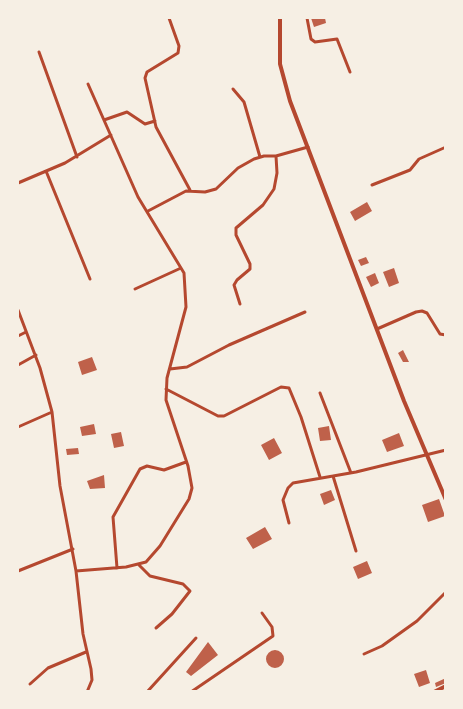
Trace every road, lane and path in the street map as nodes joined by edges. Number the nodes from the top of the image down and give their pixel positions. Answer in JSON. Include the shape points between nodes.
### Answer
{"nodes":[{"id":1,"x":169,"y":18,"type":"edge"},
{"id":2,"x":280,"y":18,"type":"edge"},
{"id":3,"x":307,"y":18,"type":"edge"},
{"id":4,"x":39,"y":52,"type":"dead end"},
{"id":5,"x":350,"y":72,"type":"dead end"},
{"id":6,"x":88,"y":84,"type":"dead end"},
{"id":7,"x":232,"y":89,"type":"dead end"},
{"id":8,"x":104,"y":120,"type":"junction"},
{"id":9,"x":155,"y":120,"type":"junction"},
{"id":10,"x":111,"y":135,"type":"junction"},
{"id":11,"x":308,"y":147,"type":"junction"},
{"id":12,"x":446,"y":147,"type":"edge"},
{"id":13,"x":276,"y":156,"type":"junction"},
{"id":14,"x":76,"y":157,"type":"junction"},
{"id":15,"x":260,"y":157,"type":"junction"},
{"id":16,"x":46,"y":171,"type":"junction"},
{"id":17,"x":18,"y":183,"type":"edge"},
{"id":18,"x":372,"y":185,"type":"dead end"},
{"id":19,"x":190,"y":190,"type":"junction"},
{"id":20,"x":148,"y":211,"type":"junction"},
{"id":21,"x":182,"y":268,"type":"junction"},
{"id":22,"x":90,"y":279,"type":"dead end"},
{"id":23,"x":135,"y":289,"type":"dead end"},
{"id":24,"x":240,"y":304,"type":"dead end"},
{"id":25,"x":18,"y":310,"type":"edge"},
{"id":26,"x":305,"y":312,"type":"dead end"},
{"id":27,"x":377,"y":329,"type":"junction"},
{"id":28,"x":26,"y":332,"type":"junction"},
{"id":29,"x":446,"y":335,"type":"edge"},
{"id":30,"x":18,"y":336,"type":"edge"},
{"id":31,"x":36,"y":355,"type":"junction"},
{"id":32,"x":18,"y":364,"type":"edge"},
{"id":33,"x":170,"y":369,"type":"junction"},
{"id":34,"x":166,"y":389,"type":"junction"},
{"id":35,"x":320,"y":393,"type":"dead end"},
{"id":36,"x":52,"y":412,"type":"junction"},
{"id":37,"x":18,"y":427,"type":"edge"},
{"id":38,"x":446,"y":450,"type":"edge"},
{"id":39,"x":426,"y":456,"type":"junction"},
{"id":40,"x":186,"y":462,"type":"junction"},
{"id":41,"x":351,"y":473,"type":"junction"},
{"id":42,"x":333,"y":476,"type":"junction"},
{"id":43,"x":320,"y":477,"type":"junction"},
{"id":44,"x":446,"y":500,"type":"edge"},
{"id":45,"x":289,"y":523,"type":"dead end"},
{"id":46,"x":73,"y":550,"type":"junction"},
{"id":47,"x":356,"y":551,"type":"dead end"},
{"id":48,"x":140,"y":565,"type":"junction"},
{"id":49,"x":117,"y":568,"type":"junction"},
{"id":50,"x":18,"y":571,"type":"edge"},
{"id":51,"x":76,"y":571,"type":"junction"},
{"id":52,"x":446,"y":592,"type":"edge"},
{"id":53,"x":262,"y":613,"type":"dead end"},
{"id":54,"x":156,"y":628,"type":"dead end"},
{"id":55,"x":196,"y":638,"type":"dead end"},
{"id":56,"x":86,"y":652,"type":"junction"},
{"id":57,"x":364,"y":654,"type":"dead end"},
{"id":58,"x":30,"y":684,"type":"dead end"},
{"id":59,"x":446,"y":686,"type":"edge"},
{"id":60,"x":86,"y":691,"type":"edge"},
{"id":61,"x":147,"y":692,"type":"edge"},
{"id":62,"x":191,"y":692,"type":"edge"},
{"id":63,"x":434,"y":692,"type":"edge"}],
"edges":[{"from":1,"to":9,"type":"street","via":[[179,46],[178,53],[145,75]]},
{"from":2,"to":11,"type":"street","via":[[281,70]]},
{"from":3,"to":5,"type":"street","via":[[312,41],[337,39]]},
{"from":4,"to":14,"type":"street"},
{"from":6,"to":8,"type":"street"},
{"from":7,"to":15,"type":"street","via":[[244,102]]},
{"from":8,"to":9,"type":"street","via":[[127,112],[145,124]]},
{"from":8,"to":10,"type":"street"},
{"from":9,"to":19,"type":"street"},
{"from":10,"to":14,"type":"street"},
{"from":10,"to":20,"type":"street","via":[[138,197]]},
{"from":11,"to":13,"type":"street"},
{"from":11,"to":27,"type":"street"},
{"from":12,"to":18,"type":"street","via":[[420,159],[410,170]]},
{"from":13,"to":15,"type":"street"},
{"from":13,"to":24,"type":"street","via":[[278,173],[274,189],[262,205],[236,228],[236,235],[250,264],[234,285]]},
{"from":14,"to":16,"type":"street"},
{"from":15,"to":19,"type":"street","via":[[238,168],[216,189],[205,192]]},
{"from":16,"to":17,"type":"street"},
{"from":16,"to":22,"type":"street"},
{"from":19,"to":20,"type":"street"},
{"from":20,"to":21,"type":"street"},
{"from":21,"to":23,"type":"street"},
{"from":21,"to":33,"type":"street","via":[[186,307]]},
{"from":25,"to":28,"type":"street"},
{"from":26,"to":33,"type":"street","via":[[187,366]]},
{"from":27,"to":29,"type":"street","via":[[422,311],[428,314],[440,334]]},
{"from":27,"to":39,"type":"street"},
{"from":28,"to":30,"type":"street"},
{"from":28,"to":31,"type":"street"},
{"from":31,"to":32,"type":"street"},
{"from":31,"to":36,"type":"street"},
{"from":33,"to":34,"type":"street"},
{"from":34,"to":40,"type":"street","via":[[168,409]]},
{"from":34,"to":43,"type":"street","via":[[224,416],[281,387],[288,388]]},
{"from":35,"to":41,"type":"street"},
{"from":36,"to":37,"type":"street"},
{"from":36,"to":46,"type":"street","via":[[60,486]]},
{"from":38,"to":39,"type":"street"},
{"from":39,"to":41,"type":"street"},
{"from":39,"to":44,"type":"street"},
{"from":40,"to":48,"type":"street","via":[[192,483],[189,499],[156,552]]},
{"from":40,"to":49,"type":"street","via":[[164,470],[147,466],[140,469],[113,517]]},
{"from":41,"to":42,"type":"street"},
{"from":42,"to":43,"type":"street"},
{"from":42,"to":47,"type":"street"},
{"from":43,"to":45,"type":"street","via":[[299,481],[288,488],[283,507]]},
{"from":46,"to":50,"type":"street"},
{"from":46,"to":51,"type":"street"},
{"from":48,"to":49,"type":"street"},
{"from":48,"to":54,"type":"street","via":[[150,576],[183,584],[190,591]]},
{"from":49,"to":51,"type":"street"},
{"from":51,"to":56,"type":"street"},
{"from":52,"to":57,"type":"street","via":[[417,621],[382,646]]},
{"from":53,"to":62,"type":"street","via":[[272,627],[273,636]]},
{"from":55,"to":61,"type":"street"},
{"from":56,"to":58,"type":"street","via":[[48,668]]},
{"from":56,"to":60,"type":"street","via":[[92,680]]},
{"from":59,"to":63,"type":"street"}]}
